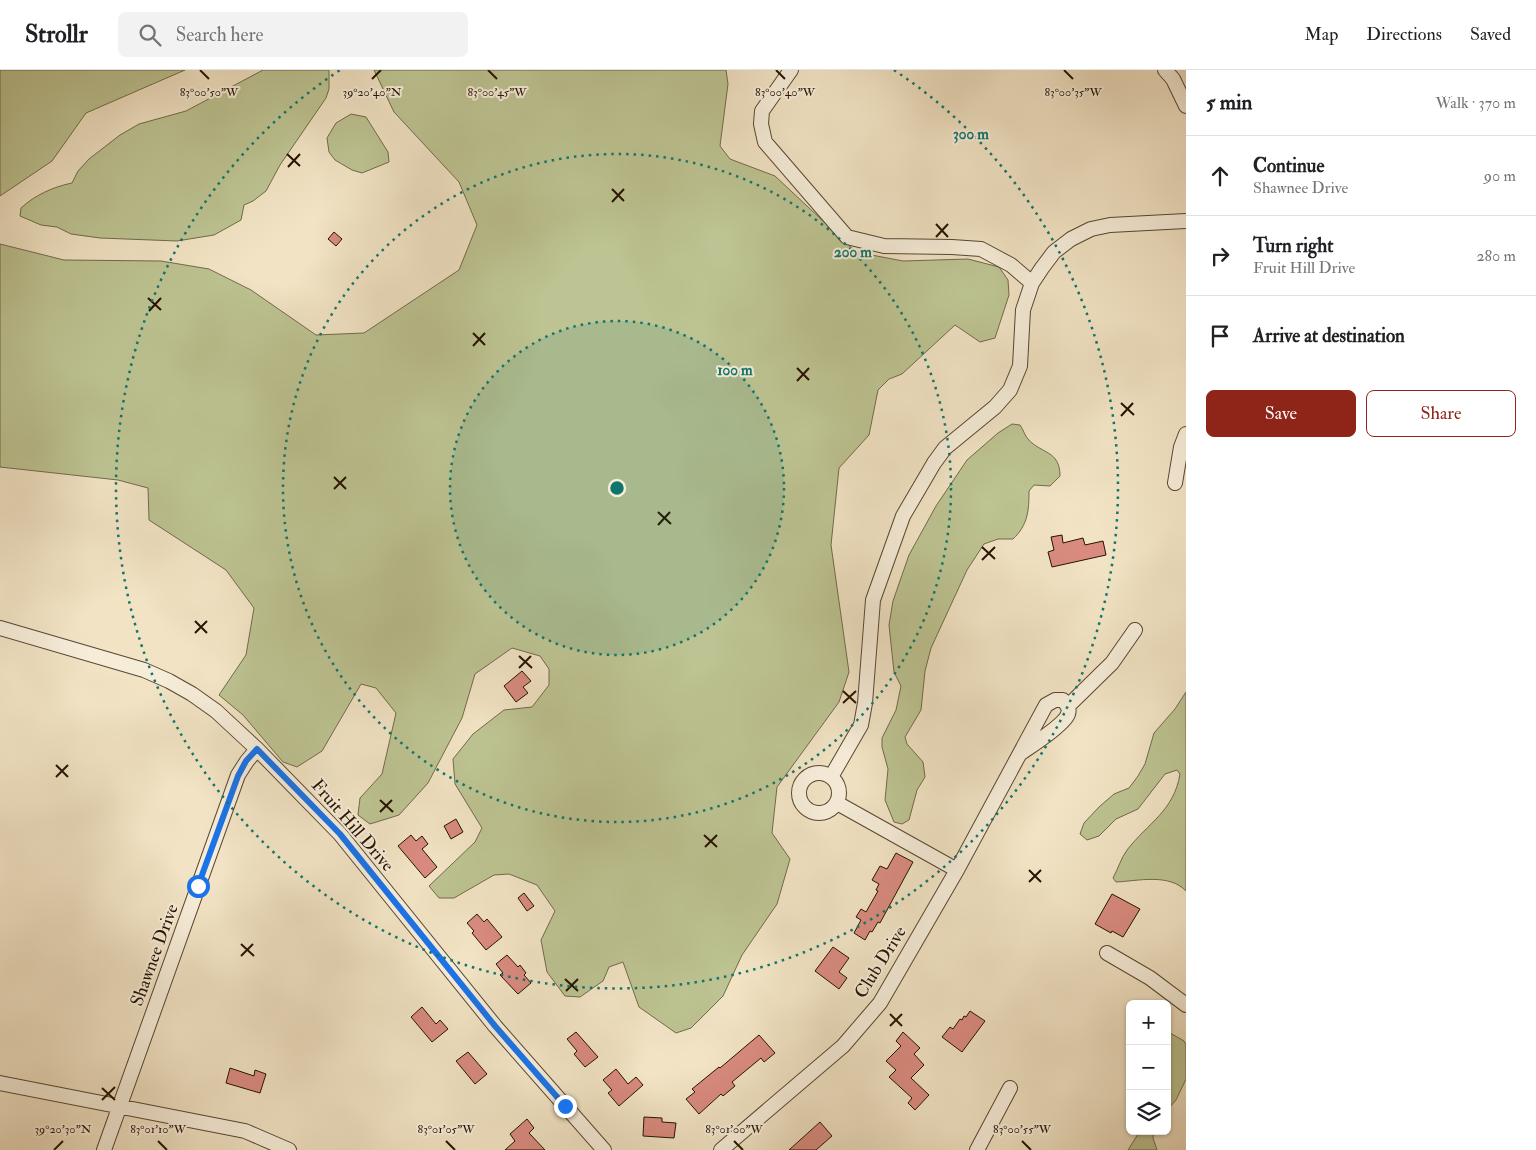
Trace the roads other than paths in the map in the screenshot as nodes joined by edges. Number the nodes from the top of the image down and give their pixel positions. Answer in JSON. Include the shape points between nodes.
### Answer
{"nodes":[{"id":1,"x":791,"y":70,"type":"edge"},
{"id":2,"x":1165,"y":70,"type":"edge"},
{"id":3,"x":1186,"y":106,"type":"edge"},
{"id":4,"x":1186,"y":221,"type":"edge"},
{"id":5,"x":1032,"y":283,"type":"junction"},
{"id":6,"x":1186,"y":434,"type":"edge"},
{"id":7,"x":1175,"y":483,"type":"dead end"},
{"id":8,"x":0,"y":628,"type":"edge"},
{"id":9,"x":1135,"y":630,"type":"dead end"},
{"id":10,"x":1068,"y":706,"type":"junction"},
{"id":11,"x":257,"y":749,"type":"junction"},
{"id":12,"x":1021,"y":753,"type":"junction"},
{"id":13,"x":831,"y":777,"type":"junction"},
{"id":14,"x":837,"y":803,"type":"junction"},
{"id":15,"x":957,"y":870,"type":"junction"},
{"id":16,"x":1107,"y":953,"type":"dead end"},
{"id":17,"x":1186,"y":1004,"type":"edge"},
{"id":18,"x":0,"y":1083,"type":"edge"},
{"id":19,"x":1010,"y":1088,"type":"dead end"},
{"id":20,"x":119,"y":1106,"type":"junction"},
{"id":21,"x":104,"y":1150,"type":"edge"},
{"id":22,"x":289,"y":1150,"type":"edge"},
{"id":23,"x":604,"y":1150,"type":"edge"},
{"id":24,"x":721,"y":1150,"type":"edge"},
{"id":25,"x":977,"y":1150,"type":"edge"}],
"edges":[{"from":1,"to":5,"type":"street","via":[[762,111],[765,142],[847,236],[884,246],[981,249],[1011,265]]},
{"from":2,"to":3,"type":"street"},
{"from":4,"to":5,"type":"street","via":[[1091,229],[1054,252]]},
{"from":5,"to":13,"type":"street","via":[[1023,310],[1020,366],[1010,390],[996,407],[945,448],[903,516],[873,600],[861,724]]},
{"from":6,"to":7,"type":"street"},
{"from":8,"to":11,"type":"street","name":"Fruit Hill Drive","via":[[144,670],[169,681],[216,712]]},
{"from":9,"to":10,"type":"street","via":[[1112,663]]},
{"from":10,"to":12,"type":"street","name":"Club Drive","via":[[1069,714],[1064,721]]},
{"from":10,"to":12,"type":"street","name":"Club Drive","via":[[1063,700],[1046,705]]},
{"from":11,"to":20,"type":"street","name":"Shawnee Drive","via":[[238,776]]},
{"from":11,"to":23,"type":"street","name":"Fruit Hill Drive","via":[[340,834],[495,1026]]},
{"from":12,"to":15,"type":"street","name":"Club Drive"},
{"from":13,"to":14,"type":"street","via":[[839,788]]},
{"from":13,"to":14,"type":"street","via":[[818,773],[811,775],[801,784],[800,796],[802,803],[812,812],[827,812]]},
{"from":14,"to":15,"type":"street"},
{"from":15,"to":24,"type":"street","name":"Club Drive","via":[[880,1002],[843,1046]]},
{"from":16,"to":17,"type":"street"},
{"from":18,"to":20,"type":"street"},
{"from":19,"to":25,"type":"street"},
{"from":20,"to":21,"type":"street","name":"Shawnee Drive"},
{"from":20,"to":22,"type":"street","via":[[245,1131]]}]}
